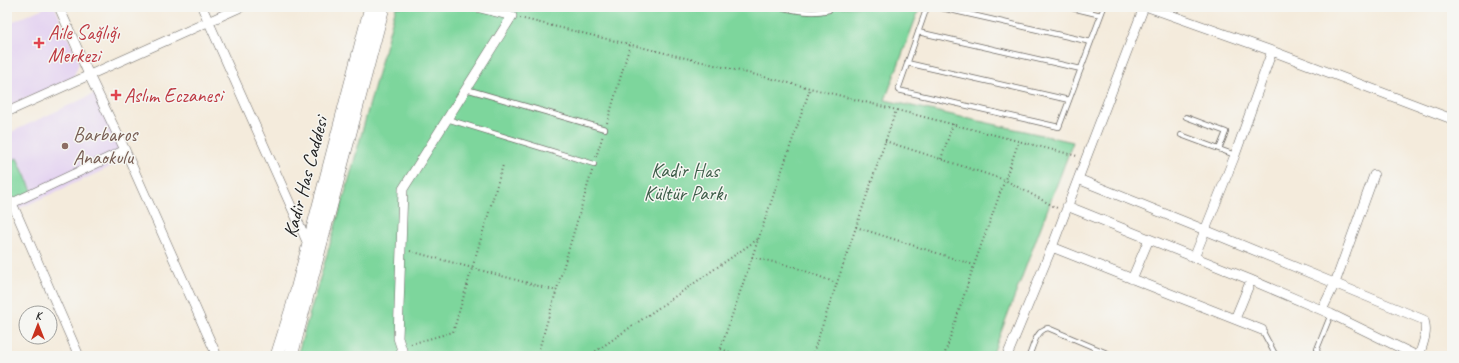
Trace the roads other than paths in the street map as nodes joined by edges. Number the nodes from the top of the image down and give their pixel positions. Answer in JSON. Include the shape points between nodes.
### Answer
{"nodes":[{"id":1,"x":59,"y":7,"type":"edge"},
{"id":2,"x":202,"y":7,"type":"edge"},
{"id":3,"x":241,"y":7,"type":"edge"},
{"id":4,"x":370,"y":7,"type":"edge"},
{"id":5,"x":383,"y":7,"type":"edge"},
{"id":6,"x":476,"y":7,"type":"edge"},
{"id":7,"x":780,"y":7,"type":"edge"},
{"id":8,"x":832,"y":7,"type":"edge"},
{"id":9,"x":927,"y":7,"type":"edge"},
{"id":10,"x":937,"y":7,"type":"edge"},
{"id":11,"x":1068,"y":7,"type":"edge"},
{"id":12,"x":1104,"y":7,"type":"edge"},
{"id":13,"x":1144,"y":7,"type":"edge"},
{"id":14,"x":1148,"y":7,"type":"edge"},
{"id":15,"x":1101,"y":14,"type":"junction"},
{"id":16,"x":208,"y":22,"type":"junction"},
{"id":17,"x":918,"y":32,"type":"junction"},
{"id":18,"x":1091,"y":42,"type":"junction"},
{"id":19,"x":1272,"y":51,"type":"junction"},
{"id":20,"x":907,"y":63,"type":"junction"},
{"id":21,"x":1080,"y":69,"type":"junction"},
{"id":22,"x":89,"y":75,"type":"junction"},
{"id":23,"x":466,"y":89,"type":"junction"},
{"id":24,"x":1069,"y":100,"type":"junction"},
{"id":25,"x":7,"y":112,"type":"edge"},
{"id":26,"x":1186,"y":117,"type":"dead end"},
{"id":27,"x":447,"y":119,"type":"junction"},
{"id":28,"x":1452,"y":119,"type":"edge"},
{"id":29,"x":605,"y":129,"type":"road end"},
{"id":30,"x":1181,"y":135,"type":"dead end"},
{"id":31,"x":1219,"y":149,"type":"junction"},
{"id":32,"x":125,"y":150,"type":"junction"},
{"id":33,"x":1235,"y":155,"type":"junction"},
{"id":34,"x":594,"y":164,"type":"road end"},
{"id":35,"x":1374,"y":175,"type":"dead end"},
{"id":36,"x":1078,"y":179,"type":"junction"},
{"id":37,"x":10,"y":204,"type":"edge"},
{"id":38,"x":1066,"y":209,"type":"junction"},
{"id":39,"x":1205,"y":230,"type":"junction"},
{"id":40,"x":1149,"y":238,"type":"junction"},
{"id":41,"x":308,"y":244,"type":"junction"},
{"id":42,"x":1052,"y":247,"type":"junction"},
{"id":43,"x":1194,"y":258,"type":"junction"},
{"id":44,"x":1132,"y":279,"type":"junction"},
{"id":45,"x":1251,"y":280,"type":"junction"},
{"id":46,"x":1335,"y":283,"type":"junction"},
{"id":47,"x":1326,"y":312,"type":"junction"},
{"id":48,"x":1235,"y":319,"type":"junction"},
{"id":49,"x":1262,"y":330,"type":"joint"},
{"id":50,"x":402,"y":351,"type":"edge"},
{"id":51,"x":79,"y":356,"type":"edge"},
{"id":52,"x":218,"y":356,"type":"edge"},
{"id":53,"x":277,"y":356,"type":"edge"},
{"id":54,"x":291,"y":356,"type":"edge"},
{"id":55,"x":1007,"y":356,"type":"edge"},
{"id":56,"x":1029,"y":356,"type":"edge"},
{"id":57,"x":1114,"y":356,"type":"edge"},
{"id":58,"x":1276,"y":356,"type":"edge"},
{"id":59,"x":1318,"y":356,"type":"edge"},
{"id":60,"x":1418,"y":356,"type":"edge"}],
"edges":[{"from":1,"to":22,"type":"street"},
{"from":2,"to":16,"type":"street"},
{"from":3,"to":16,"type":"street"},
{"from":4,"to":41,"type":"street","name":"Kadir Has Caddesi"},
{"from":5,"to":54,"type":"street","name":"Kadir Has Caddesi"},
{"from":6,"to":23,"type":"street","via":[[512,16]]},
{"from":7,"to":8,"type":"lane","via":[[818,13]]},
{"from":9,"to":17,"type":"lane"},
{"from":10,"to":18,"type":"lane"},
{"from":11,"to":15,"type":"lane"},
{"from":12,"to":15,"type":"lane"},
{"from":13,"to":36,"type":"street"},
{"from":14,"to":19,"type":"street"},
{"from":15,"to":18,"type":"lane"},
{"from":16,"to":22,"type":"street"},
{"from":16,"to":41,"type":"street"},
{"from":17,"to":20,"type":"lane"},
{"from":17,"to":21,"type":"lane"},
{"from":18,"to":21,"type":"lane"},
{"from":19,"to":28,"type":"street"},
{"from":19,"to":33,"type":"street"},
{"from":20,"to":24,"type":"lane"},
{"from":20,"to":24,"type":"lane","via":[[898,90],[1059,127]]},
{"from":21,"to":24,"type":"lane"},
{"from":22,"to":25,"type":"street"},
{"from":22,"to":32,"type":"street"},
{"from":23,"to":27,"type":"street"},
{"from":23,"to":29,"type":"lane"},
{"from":26,"to":31,"type":"lane","via":[[1226,132]]},
{"from":27,"to":34,"type":"lane"},
{"from":27,"to":50,"type":"street","via":[[403,189],[398,338]]},
{"from":30,"to":31,"type":"lane"},
{"from":31,"to":33,"type":"lane"},
{"from":32,"to":37,"type":"street"},
{"from":32,"to":52,"type":"street"},
{"from":33,"to":39,"type":"street"},
{"from":35,"to":46,"type":"street"},
{"from":36,"to":38,"type":"street"},
{"from":36,"to":39,"type":"street"},
{"from":37,"to":51,"type":"street"},
{"from":38,"to":40,"type":"street"},
{"from":38,"to":42,"type":"street"},
{"from":39,"to":43,"type":"street"},
{"from":39,"to":46,"type":"street"},
{"from":40,"to":43,"type":"street"},
{"from":40,"to":44,"type":"street"},
{"from":41,"to":53,"type":"street","name":"Kadir Has Caddesi","via":[[293,306]]},
{"from":42,"to":44,"type":"street"},
{"from":42,"to":55,"type":"street"},
{"from":43,"to":45,"type":"street"},
{"from":44,"to":48,"type":"street"},
{"from":45,"to":47,"type":"street"},
{"from":45,"to":48,"type":"street"},
{"from":46,"to":47,"type":"street"},
{"from":46,"to":60,"type":"street","via":[[1424,320],[1426,335]]},
{"from":47,"to":59,"type":"lane","via":[[1317,350]]},
{"from":47,"to":60,"type":"street"},
{"from":48,"to":49,"type":"street"},
{"from":49,"to":58,"type":"lane"},
{"from":56,"to":57,"type":"lane","via":[[1039,333],[1048,328]]}]}
